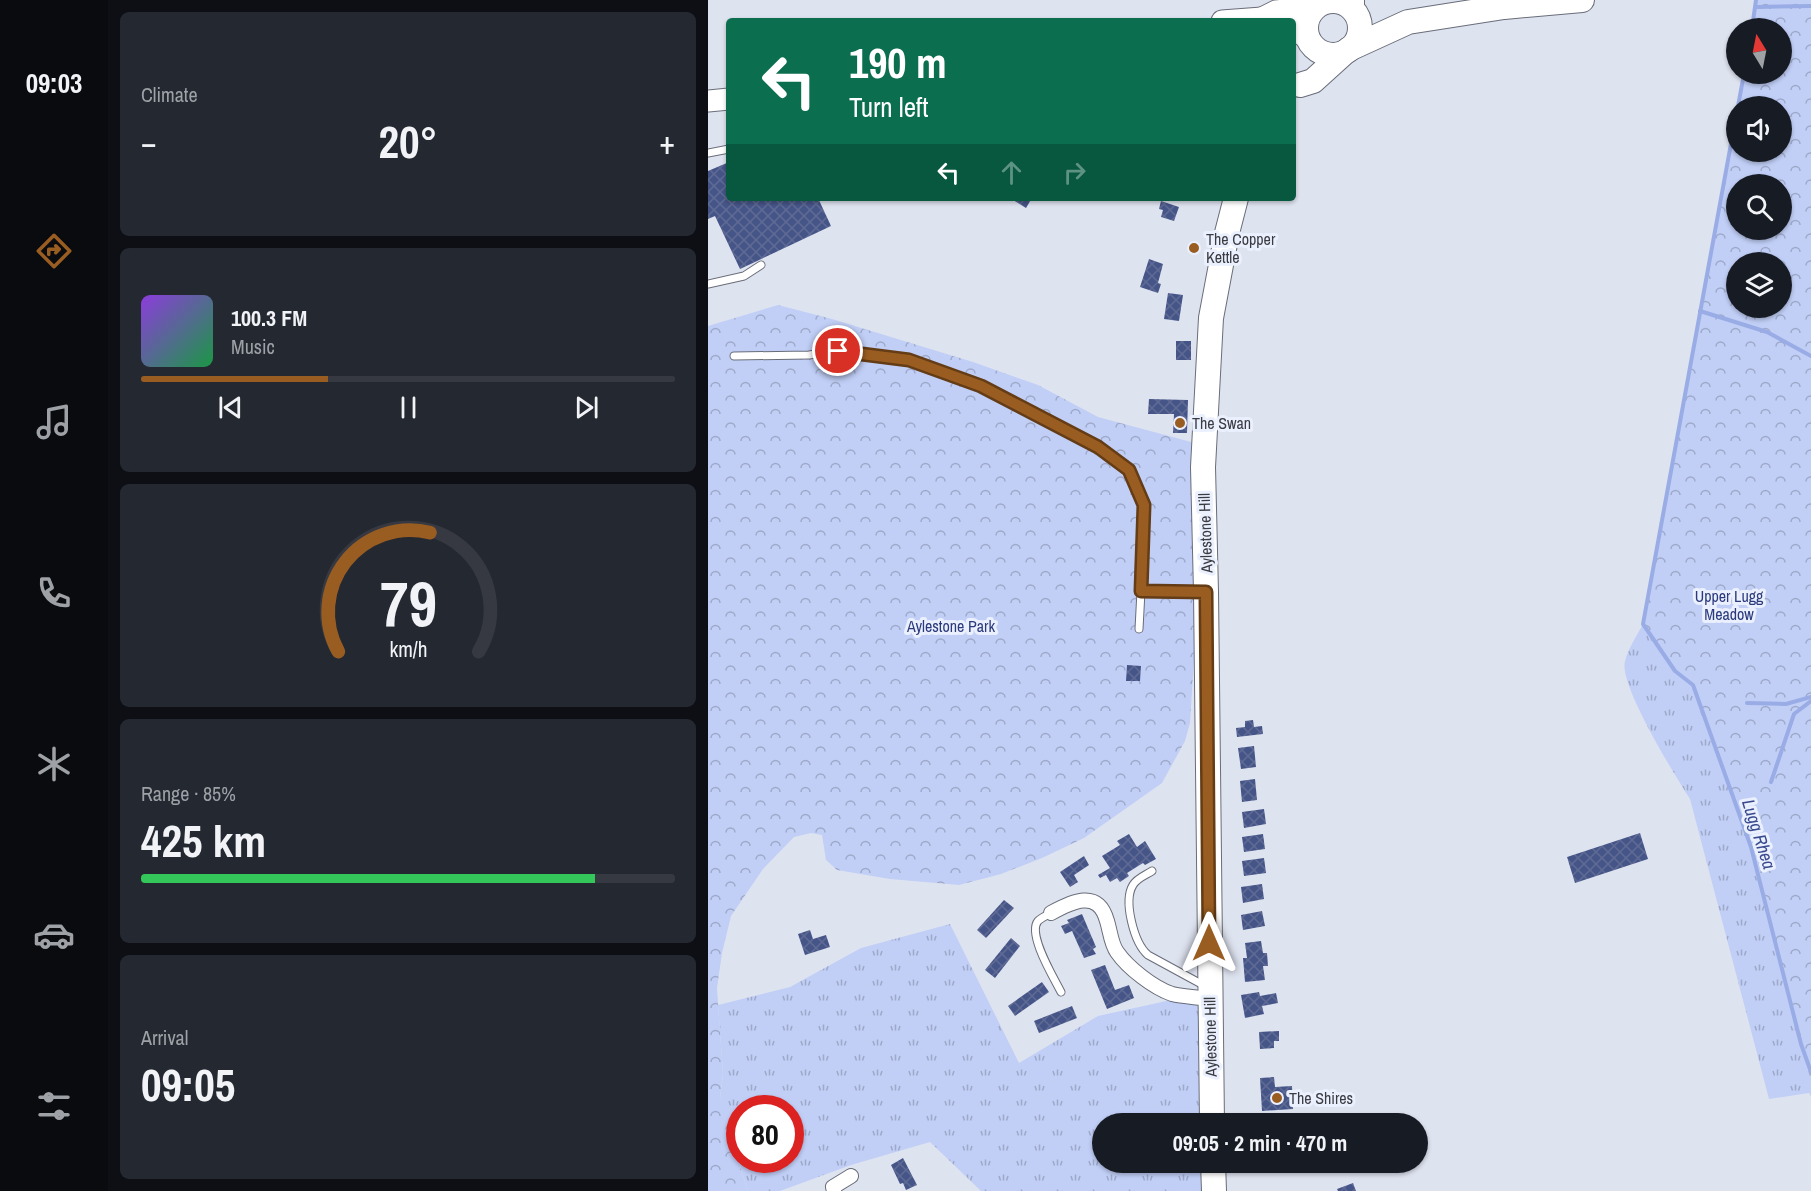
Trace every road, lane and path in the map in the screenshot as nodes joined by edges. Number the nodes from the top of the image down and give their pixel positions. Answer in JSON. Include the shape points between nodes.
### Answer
{"nodes":[{"id":1,"x":1582,"y":0,"type":"edge"},
{"id":2,"x":1323,"y":3,"type":"edge"},
{"id":3,"x":1355,"y":10,"type":"edge"},
{"id":4,"x":1269,"y":18,"type":"edge"},
{"id":5,"x":1408,"y":22,"type":"junction"},
{"id":6,"x":1304,"y":37,"type":"edge"},
{"id":7,"x":1347,"y":51,"type":"junction"},
{"id":8,"x":1297,"y":89,"type":"edge"},
{"id":9,"x":726,"y":99,"type":"edge"},
{"id":10,"x":708,"y":101,"type":"edge"},
{"id":11,"x":726,"y":150,"type":"edge"},
{"id":12,"x":708,"y":153,"type":"edge"},
{"id":13,"x":1235,"y":201,"type":"edge"},
{"id":14,"x":761,"y":265,"type":"dead end"},
{"id":15,"x":708,"y":284,"type":"edge"},
{"id":16,"x":734,"y":356,"type":"dead end"},
{"id":17,"x":1141,"y":591,"type":"junction"},
{"id":18,"x":1206,"y":592,"type":"junction"},
{"id":19,"x":1139,"y":629,"type":"dead end"},
{"id":20,"x":1152,"y":872,"type":"dead end"},
{"id":21,"x":1051,"y":913,"type":"joint"},
{"id":22,"x":1061,"y":992,"type":"dead end"},
{"id":23,"x":1209,"y":994,"type":"junction"},
{"id":24,"x":1212,"y":1113,"type":"edge"},
{"id":25,"x":1213,"y":1173,"type":"edge"},
{"id":26,"x":851,"y":1176,"type":"dead end"},
{"id":27,"x":834,"y":1191,"type":"edge"},
{"id":28,"x":1214,"y":1191,"type":"edge"}],
"edges":[{"from":1,"to":5,"type":"highway"},
{"from":2,"to":3,"type":"highway","via":[[1332,1]]},
{"from":2,"to":4,"type":"main road","via":[[1276,11]]},
{"from":2,"to":6,"type":"highway","via":[[1308,17]]},
{"from":3,"to":5,"type":"highway"},
{"from":3,"to":7,"type":"highway","via":[[1358,37]]},
{"from":5,"to":7,"type":"highway"},
{"from":6,"to":7,"type":"highway","via":[[1323,53]]},
{"from":6,"to":8,"type":"highway"},
{"from":7,"to":8,"type":"highway","via":[[1313,81]]},
{"from":9,"to":10,"type":"main road"},
{"from":11,"to":12,"type":"lane"},
{"from":13,"to":18,"type":"highway","name":"Aylestone Hill","via":[[1211,318],[1203,467]]},
{"from":14,"to":15,"type":"lane","via":[[744,276]]},
{"from":16,"to":17,"type":"lane","via":[[838,351],[909,360],[981,386],[1098,447],[1129,470],[1144,505]]},
{"from":17,"to":18,"type":"lane"},
{"from":17,"to":19,"type":"lane"},
{"from":18,"to":23,"type":"highway","name":"Aylestone Hill"},
{"from":20,"to":23,"type":"lane","via":[[1136,881],[1129,896],[1137,941],[1148,955]]},
{"from":21,"to":22,"type":"lane","via":[[1038,921],[1036,942]]},
{"from":21,"to":23,"type":"street","via":[[1072,901],[1085,899],[1098,905],[1107,918],[1116,951],[1144,979],[1172,994]]},
{"from":23,"to":24,"type":"highway","name":"Aylestone Hill"},
{"from":25,"to":28,"type":"highway"},
{"from":26,"to":27,"type":"street","via":[[833,1187]]}]}
